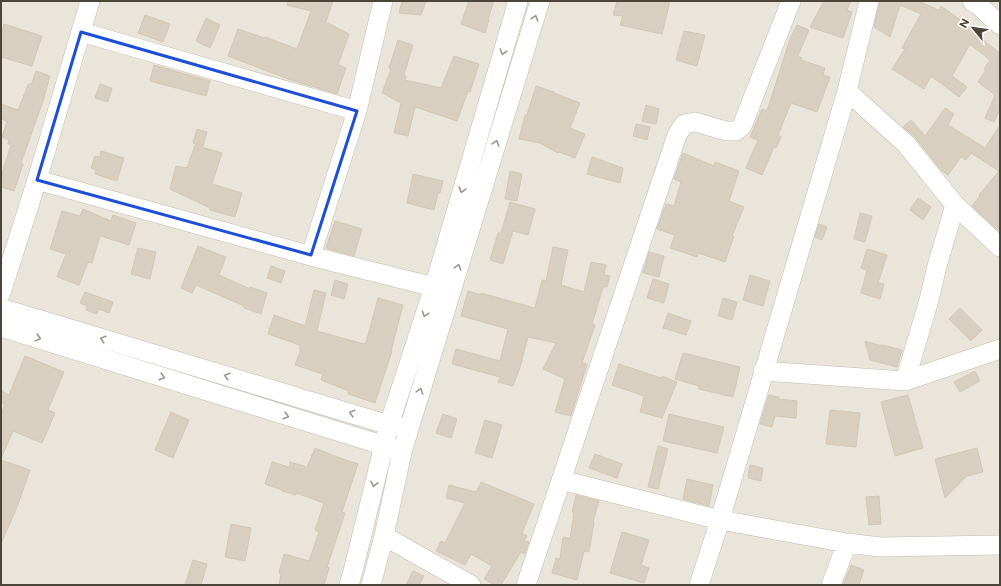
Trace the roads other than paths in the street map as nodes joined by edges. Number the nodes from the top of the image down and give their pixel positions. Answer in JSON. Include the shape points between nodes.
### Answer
{"nodes":[{"id":1,"x":90,"y":1,"type":"edge"},
{"id":2,"x":383,"y":1,"type":"edge"},
{"id":3,"x":518,"y":1,"type":"edge"},
{"id":4,"x":540,"y":1,"type":"edge"},
{"id":5,"x":791,"y":1,"type":"edge"},
{"id":6,"x":868,"y":1,"type":"edge"},
{"id":7,"x":972,"y":1,"type":"edge"},
{"id":8,"x":1000,"y":25,"type":"edge"},
{"id":9,"x":81,"y":32,"type":"junction"},
{"id":10,"x":847,"y":91,"type":"junction"},
{"id":11,"x":356,"y":112,"type":"junction"},
{"id":12,"x":37,"y":180,"type":"junction"},
{"id":13,"x":955,"y":205,"type":"junction"},
{"id":14,"x":1000,"y":247,"type":"edge"},
{"id":15,"x":311,"y":255,"type":"junction"},
{"id":16,"x":434,"y":286,"type":"junction"},
{"id":17,"x":1,"y":293,"type":"edge"},
{"id":18,"x":1,"y":308,"type":"edge"},
{"id":19,"x":1,"y":327,"type":"edge"},
{"id":20,"x":1000,"y":349,"type":"edge"},
{"id":21,"x":763,"y":371,"type":"junction"},
{"id":22,"x":905,"y":381,"type":"junction"},
{"id":23,"x":389,"y":425,"type":"junction"},
{"id":24,"x":409,"y":429,"type":"junction"},
{"id":25,"x":383,"y":446,"type":"junction"},
{"id":26,"x":402,"y":452,"type":"junction"},
{"id":27,"x":561,"y":480,"type":"junction"},
{"id":28,"x":720,"y":520,"type":"junction"},
{"id":29,"x":384,"y":536,"type":"junction"},
{"id":30,"x":847,"y":543,"type":"junction"},
{"id":31,"x":1000,"y":545,"type":"edge"},
{"id":32,"x":349,"y":585,"type":"edge"},
{"id":33,"x":371,"y":585,"type":"edge"},
{"id":34,"x":471,"y":585,"type":"edge"},
{"id":35,"x":526,"y":585,"type":"edge"},
{"id":36,"x":699,"y":585,"type":"edge"},
{"id":37,"x":831,"y":585,"type":"edge"}],
"edges":[{"from":1,"to":9,"type":"street"},
{"from":2,"to":11,"type":"street"},
{"from":3,"to":16,"type":"street","one_way":true},
{"from":24,"to":4,"type":"street","one_way":true},
{"from":5,"to":27,"type":"street","via":[[742,126],[736,131],[726,131],[695,122],[684,124],[677,135]]},
{"from":6,"to":10,"type":"street"},
{"from":7,"to":8,"type":"street"},
{"from":9,"to":11,"type":"street"},
{"from":9,"to":12,"type":"street"},
{"from":10,"to":13,"type":"street","via":[[906,144]]},
{"from":10,"to":21,"type":"street"},
{"from":11,"to":15,"type":"street"},
{"from":12,"to":15,"type":"street"},
{"from":12,"to":17,"type":"street"},
{"from":13,"to":14,"type":"street"},
{"from":13,"to":22,"type":"street"},
{"from":15,"to":16,"type":"street"},
{"from":16,"to":23,"type":"street","one_way":true},
{"from":23,"to":18,"type":"street","one_way":true},
{"from":19,"to":25,"type":"street","one_way":true},
{"from":20,"to":22,"type":"street"},
{"from":21,"to":22,"type":"street"},
{"from":21,"to":28,"type":"street"},
{"from":23,"to":24,"type":"street"},
{"from":23,"to":25,"type":"street"},
{"from":24,"to":26,"type":"street"},
{"from":25,"to":26,"type":"street"},
{"from":25,"to":32,"type":"street","one_way":true},
{"from":26,"to":29,"type":"street"},
{"from":27,"to":28,"type":"street"},
{"from":27,"to":35,"type":"street"},
{"from":28,"to":30,"type":"street"},
{"from":28,"to":36,"type":"street"},
{"from":29,"to":33,"type":"street"},
{"from":29,"to":34,"type":"street"},
{"from":30,"to":31,"type":"street","via":[[880,547]]},
{"from":30,"to":37,"type":"street"}]}
